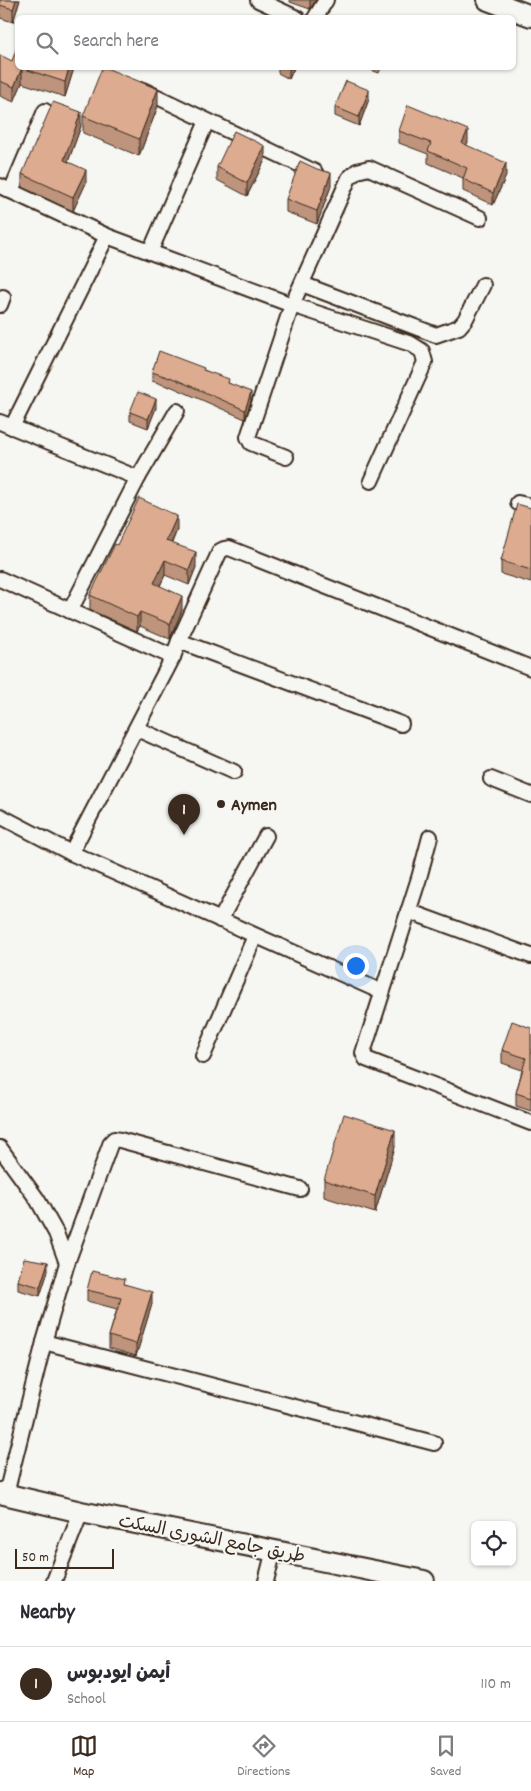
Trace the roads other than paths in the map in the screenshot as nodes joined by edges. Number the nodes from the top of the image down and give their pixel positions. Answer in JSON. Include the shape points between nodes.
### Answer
{"nodes":[{"id":1,"x":258,"y":0,"type":"edge"},
{"id":2,"x":326,"y":0,"type":"edge"},
{"id":3,"x":488,"y":0,"type":"edge"},
{"id":4,"x":290,"y":15,"type":"edge"},
{"id":5,"x":317,"y":15,"type":"edge"},
{"id":6,"x":531,"y":16,"type":"edge"},
{"id":7,"x":130,"y":84,"type":"edge"},
{"id":8,"x":45,"y":111,"type":"dead end"},
{"id":9,"x":207,"y":121,"type":"junction"},
{"id":10,"x":321,"y":174,"type":"edge"},
{"id":11,"x":6,"y":189,"type":"edge"},
{"id":12,"x":480,"y":218,"type":"dead end"},
{"id":13,"x":107,"y":236,"type":"junction"},
{"id":14,"x":150,"y":252,"type":"junction"},
{"id":15,"x":302,"y":284,"type":"junction"},
{"id":16,"x":483,"y":285,"type":"dead end"},
{"id":17,"x":292,"y":305,"type":"junction"},
{"id":18,"x":177,"y":411,"type":"dead end"},
{"id":19,"x":6,"y":424,"type":"edge"},
{"id":20,"x":286,"y":457,"type":"dead end"},
{"id":21,"x":138,"y":478,"type":"junction"},
{"id":22,"x":371,"y":481,"type":"dead end"},
{"id":23,"x":0,"y":579,"type":"edge"},
{"id":24,"x":70,"y":611,"type":"junction"},
{"id":25,"x":179,"y":641,"type":"junction"},
{"id":26,"x":173,"y":657,"type":"junction"},
{"id":27,"x":531,"y":668,"type":"edge"},
{"id":28,"x":401,"y":724,"type":"dead end"},
{"id":29,"x":137,"y":729,"type":"junction"},
{"id":30,"x":234,"y":772,"type":"dead end"},
{"id":31,"x":491,"y":779,"type":"dead end"},
{"id":32,"x":531,"y":795,"type":"edge"},
{"id":33,"x":0,"y":816,"type":"edge"},
{"id":34,"x":266,"y":836,"type":"dead end"},
{"id":35,"x":430,"y":837,"type":"dead end"},
{"id":36,"x":71,"y":853,"type":"junction"},
{"id":37,"x":408,"y":911,"type":"junction"},
{"id":38,"x":220,"y":920,"type":"junction"},
{"id":39,"x":255,"y":936,"type":"junction"},
{"id":40,"x":531,"y":956,"type":"edge"},
{"id":41,"x":382,"y":992,"type":"junction"},
{"id":42,"x":203,"y":1056,"type":"dead end"},
{"id":43,"x":531,"y":1123,"type":"edge"},
{"id":44,"x":0,"y":1148,"type":"edge"},
{"id":45,"x":300,"y":1189,"type":"dead end"},
{"id":46,"x":68,"y":1263,"type":"junction"},
{"id":47,"x":44,"y":1342,"type":"junction"},
{"id":48,"x":434,"y":1443,"type":"dead end"},
{"id":49,"x":3,"y":1493,"type":"edge"},
{"id":50,"x":81,"y":1512,"type":"junction"},
{"id":51,"x":274,"y":1550,"type":"junction"},
{"id":52,"x":54,"y":1581,"type":"edge"},
{"id":53,"x":266,"y":1581,"type":"edge"},
{"id":54,"x":424,"y":1581,"type":"edge"}],
"edges":[{"from":1,"to":4,"type":"street"},
{"from":2,"to":5,"type":"street"},
{"from":3,"to":6,"type":"main road"},
{"from":7,"to":9,"type":"street"},
{"from":8,"to":11,"type":"street"},
{"from":9,"to":10,"type":"street"},
{"from":9,"to":14,"type":"street"},
{"from":11,"to":13,"type":"street"},
{"from":12,"to":15,"type":"street","via":[[369,168],[357,171],[349,178]]},
{"from":13,"to":14,"type":"street"},
{"from":13,"to":19,"type":"street"},
{"from":14,"to":17,"type":"street"},
{"from":15,"to":16,"type":"street","via":[[436,336],[458,327],[465,320]]},
{"from":15,"to":17,"type":"street"},
{"from":17,"to":20,"type":"street","via":[[248,437],[251,443]]},
{"from":17,"to":22,"type":"street","via":[[411,344],[422,351],[425,362]]},
{"from":18,"to":21,"type":"street"},
{"from":19,"to":21,"type":"street"},
{"from":21,"to":24,"type":"street"},
{"from":23,"to":24,"type":"street"},
{"from":24,"to":26,"type":"street"},
{"from":25,"to":26,"type":"street"},
{"from":25,"to":27,"type":"street","via":[[220,552],[229,548]]},
{"from":25,"to":28,"type":"street"},
{"from":26,"to":29,"type":"street"},
{"from":29,"to":30,"type":"street"},
{"from":29,"to":36,"type":"street"},
{"from":31,"to":32,"type":"street"},
{"from":33,"to":36,"type":"street"},
{"from":34,"to":38,"type":"street"},
{"from":35,"to":37,"type":"street"},
{"from":36,"to":38,"type":"street"},
{"from":37,"to":40,"type":"street"},
{"from":37,"to":41,"type":"street"},
{"from":38,"to":39,"type":"street"},
{"from":39,"to":41,"type":"street"},
{"from":39,"to":42,"type":"street"},
{"from":41,"to":43,"type":"street","via":[[363,1053],[366,1059]]},
{"from":44,"to":46,"type":"street","via":[[37,1199]]},
{"from":45,"to":46,"type":"street","via":[[114,1139]]},
{"from":46,"to":47,"type":"street"},
{"from":47,"to":48,"type":"street"},
{"from":47,"to":49,"type":"street"},
{"from":49,"to":50,"type":"main road","name":"طريق جامع الشورى السكت"},
{"from":50,"to":51,"type":"main road","name":"طريق جامع الشورى السكت"},
{"from":50,"to":52,"type":"street"},
{"from":51,"to":53,"type":"street"},
{"from":51,"to":54,"type":"main road","name":"طريق جامع الشورى السكت"}]}
